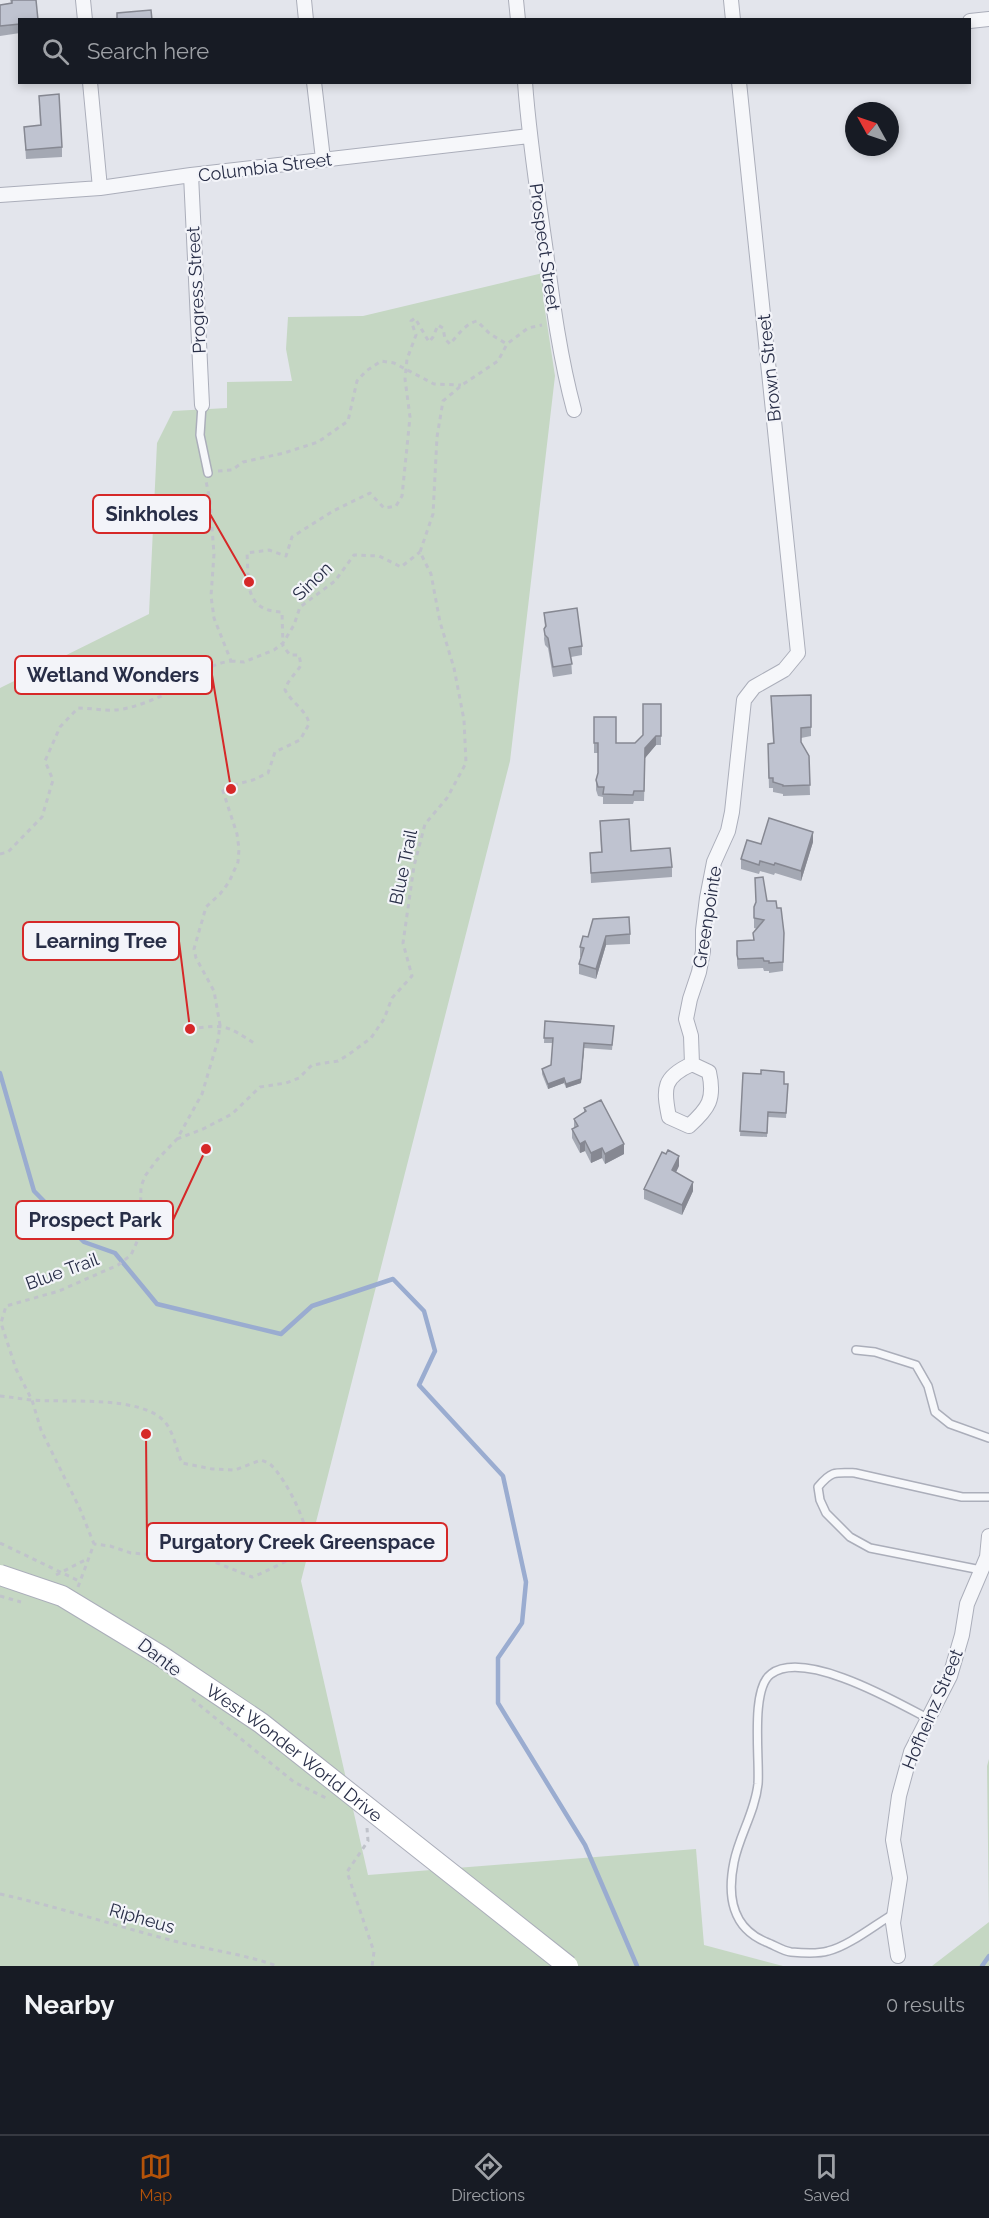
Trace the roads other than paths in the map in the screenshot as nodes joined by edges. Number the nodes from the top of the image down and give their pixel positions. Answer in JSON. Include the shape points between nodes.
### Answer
{"nodes":[{"id":1,"x":83,"y":0,"type":"edge"},
{"id":2,"x":304,"y":0,"type":"edge"},
{"id":3,"x":516,"y":0,"type":"edge"},
{"id":4,"x":731,"y":0,"type":"edge"},
{"id":5,"x":84,"y":18,"type":"edge"},
{"id":6,"x":306,"y":18,"type":"edge"},
{"id":7,"x":518,"y":18,"type":"edge"},
{"id":8,"x":733,"y":18,"type":"edge"},
{"id":9,"x":989,"y":19,"type":"edge"},
{"id":10,"x":971,"y":21,"type":"edge"},
{"id":11,"x":90,"y":84,"type":"edge"},
{"id":12,"x":314,"y":84,"type":"edge"},
{"id":13,"x":525,"y":84,"type":"edge"},
{"id":14,"x":739,"y":84,"type":"edge"},
{"id":15,"x":529,"y":136,"type":"junction"},
{"id":16,"x":323,"y":159,"type":"junction"},
{"id":17,"x":190,"y":175,"type":"junction"},
{"id":18,"x":100,"y":188,"type":"junction"},
{"id":19,"x":0,"y":195,"type":"edge"},
{"id":20,"x":201,"y":405,"type":"joint"},
{"id":21,"x":574,"y":410,"type":"dead end"},
{"id":22,"x":208,"y":473,"type":"road end"},
{"id":23,"x":798,"y":653,"type":"joint"},
{"id":24,"x":692,"y":1064,"type":"junction"},
{"id":25,"x":856,"y":1350,"type":"dead end"},
{"id":26,"x":989,"y":1438,"type":"edge"},
{"id":27,"x":989,"y":1497,"type":"edge"},
{"id":28,"x":989,"y":1536,"type":"edge"},
{"id":29,"x":981,"y":1570,"type":"junction"},
{"id":30,"x":0,"y":1575,"type":"edge"},
{"id":31,"x":927,"y":1718,"type":"junction"},
{"id":32,"x":895,"y":1913,"type":"junction"},
{"id":33,"x":898,"y":1956,"type":"dead end"},
{"id":34,"x":568,"y":1966,"type":"edge"}],
"edges":[{"from":1,"to":5,"type":"street"},
{"from":2,"to":6,"type":"street"},
{"from":3,"to":7,"type":"street"},
{"from":4,"to":8,"type":"street"},
{"from":9,"to":10,"type":"street"},
{"from":11,"to":18,"type":"street"},
{"from":12,"to":16,"type":"street"},
{"from":13,"to":15,"type":"street","name":"Prospect Street"},
{"from":14,"to":23,"type":"street","name":"Brown Street"},
{"from":15,"to":16,"type":"street","name":"Columbia Street"},
{"from":15,"to":21,"type":"street","name":"Prospect Street","via":[[556,323]]},
{"from":16,"to":17,"type":"street","name":"Columbia Street"},
{"from":17,"to":18,"type":"street","name":"Columbia Street"},
{"from":17,"to":20,"type":"street","name":"Progress Street"},
{"from":18,"to":19,"type":"street","name":"Columbia Street"},
{"from":20,"to":22,"type":"lane","via":[[200,435]]},
{"from":23,"to":24,"type":"street","name":"Greenpointe","via":[[784,670],[754,687],[744,700],[730,822],[714,862],[706,898],[703,951],[686,1019]]},
{"from":24,"to":24,"type":"street","via":[[674,1072],[664,1094],[669,1117],[689,1126],[706,1110],[713,1089],[709,1072]]},
{"from":25,"to":26,"type":"lane","via":[[916,1365],[928,1386],[935,1412],[950,1424]]},
{"from":27,"to":29,"type":"lane","via":[[962,1497],[847,1472],[828,1475],[818,1487],[826,1513],[850,1537],[870,1548]]},
{"from":28,"to":29,"type":"street","name":"Hofheinz Street"},
{"from":29,"to":31,"type":"street","name":"Hofheinz Street","via":[[967,1604],[963,1635],[950,1676]]},
{"from":30,"to":34,"type":"main road","name":"West Wonder World Drive","bridge":true,"via":[[62,1596],[261,1723]]},
{"from":31,"to":32,"type":"street","name":"Hofheinz Street","via":[[911,1752],[899,1796],[893,1840],[900,1878]]},
{"from":31,"to":32,"type":"lane","via":[[823,1671],[801,1666],[770,1674],[763,1685],[757,1725],[758,1784],[734,1861],[731,1893],[737,1920],[753,1937],[789,1952],[828,1951]]},
{"from":32,"to":33,"type":"street","name":"Hofheinz Street"}]}
